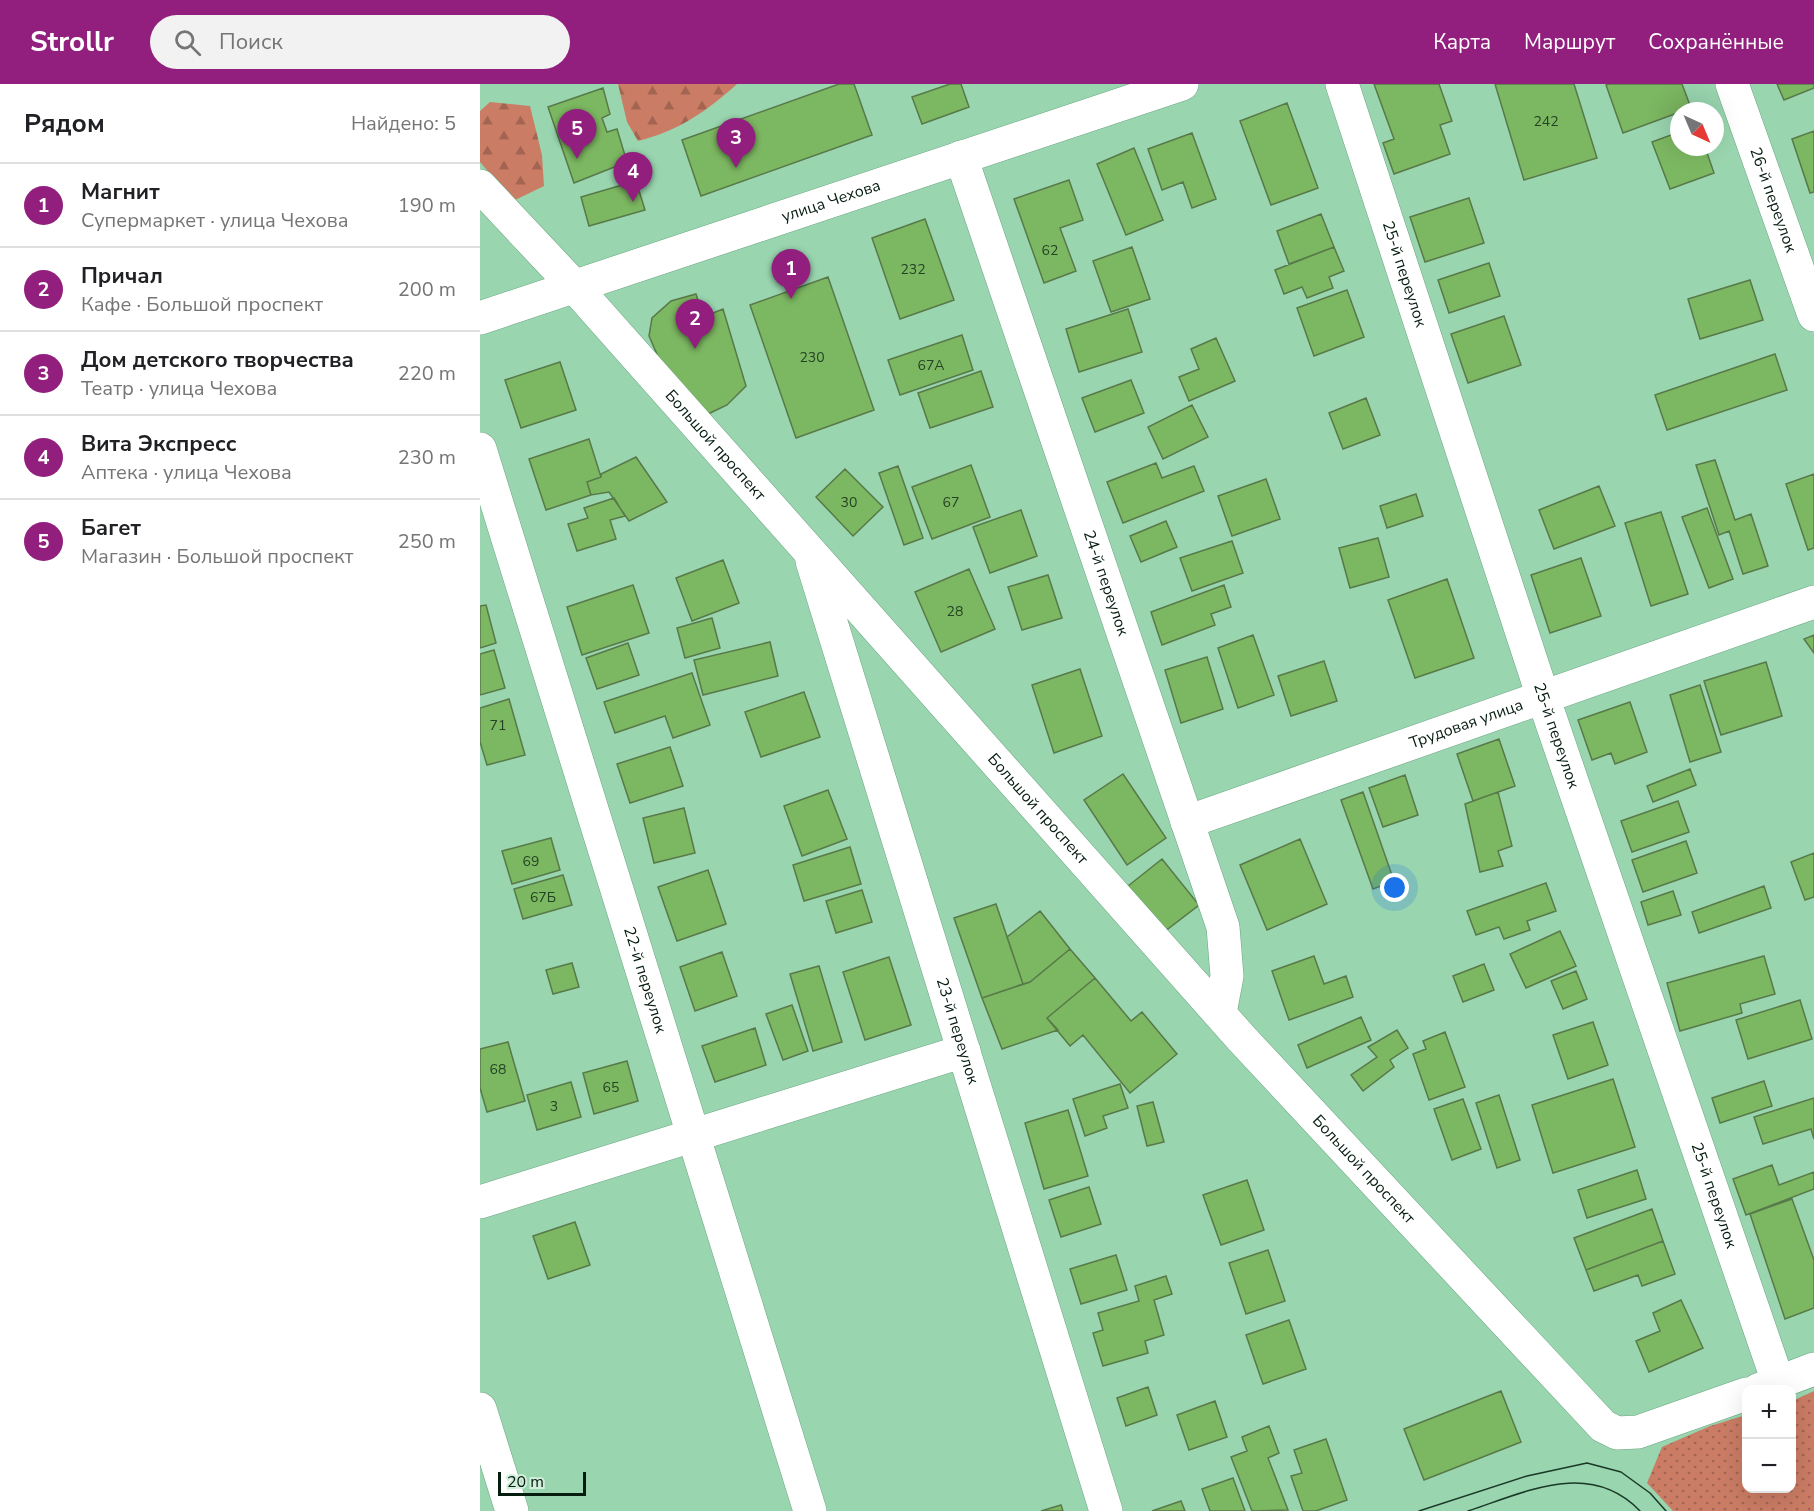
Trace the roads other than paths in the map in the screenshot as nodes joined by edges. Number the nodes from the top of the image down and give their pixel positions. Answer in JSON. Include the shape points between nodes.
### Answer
{"nodes":[{"id":1,"x":1182,"y":84,"type":"edge"},
{"id":2,"x":1342,"y":84,"type":"edge"},
{"id":3,"x":1732,"y":84,"type":"edge"},
{"id":4,"x":961,"y":157,"type":"junction"},
{"id":5,"x":480,"y":186,"type":"edge"},
{"id":6,"x":574,"y":285,"type":"junction"},
{"id":7,"x":1814,"y":315,"type":"edge"},
{"id":8,"x":480,"y":318,"type":"edge"},
{"id":9,"x":480,"y":449,"type":"edge"},
{"id":10,"x":809,"y":551,"type":"junction"},
{"id":11,"x":1814,"y":602,"type":"edge"},
{"id":12,"x":1543,"y":697,"type":"junction"},
{"id":13,"x":1187,"y":822,"type":"junction"},
{"id":14,"x":1220,"y":1013,"type":"junction"},
{"id":15,"x":964,"y":1051,"type":"junction"},
{"id":16,"x":693,"y":1136,"type":"junction"},
{"id":17,"x":480,"y":1202,"type":"edge"},
{"id":18,"x":1814,"y":1369,"type":"edge"},
{"id":19,"x":1768,"y":1385,"type":"edge"},
{"id":20,"x":1771,"y":1385,"type":"edge"},
{"id":21,"x":1742,"y":1395,"type":"edge"},
{"id":22,"x":480,"y":1409,"type":"edge"},
{"id":23,"x":512,"y":1511,"type":"edge"},
{"id":24,"x":810,"y":1511,"type":"edge"},
{"id":25,"x":1106,"y":1511,"type":"edge"}],
"edges":[{"from":1,"to":4,"type":"street","name":"улица Чехова"},
{"from":2,"to":12,"type":"street","name":"25-й переулок"},
{"from":3,"to":7,"type":"street","name":"26-й переулок"},
{"from":4,"to":6,"type":"street","name":"улица Чехова"},
{"from":4,"to":13,"type":"street","name":"24-й переулок"},
{"from":5,"to":6,"type":"street","name":"Большой проспект"},
{"from":6,"to":8,"type":"street","name":"улица Чехова"},
{"from":6,"to":10,"type":"street","name":"Большой проспект"},
{"from":9,"to":16,"type":"street","name":"22-й переулок"},
{"from":10,"to":14,"type":"street","name":"Большой проспект"},
{"from":10,"to":15,"type":"street","name":"23-й переулок"},
{"from":11,"to":12,"type":"street","name":"Трудовая улица"},
{"from":12,"to":13,"type":"street","name":"Трудовая улица"},
{"from":12,"to":19,"type":"street","name":"25-й переулок"},
{"from":13,"to":14,"type":"street","name":"24-й переулок","via":[[1223,927],[1227,976]]},
{"from":14,"to":21,"type":"street","name":"Большой проспект","via":[[1604,1426],[1617,1433],[1638,1432]]},
{"from":15,"to":16,"type":"street"},
{"from":15,"to":25,"type":"street","name":"23-й переулок"},
{"from":16,"to":17,"type":"street"},
{"from":16,"to":24,"type":"street","name":"22-й переулок"},
{"from":18,"to":20,"type":"street"},
{"from":22,"to":23,"type":"street"}]}
